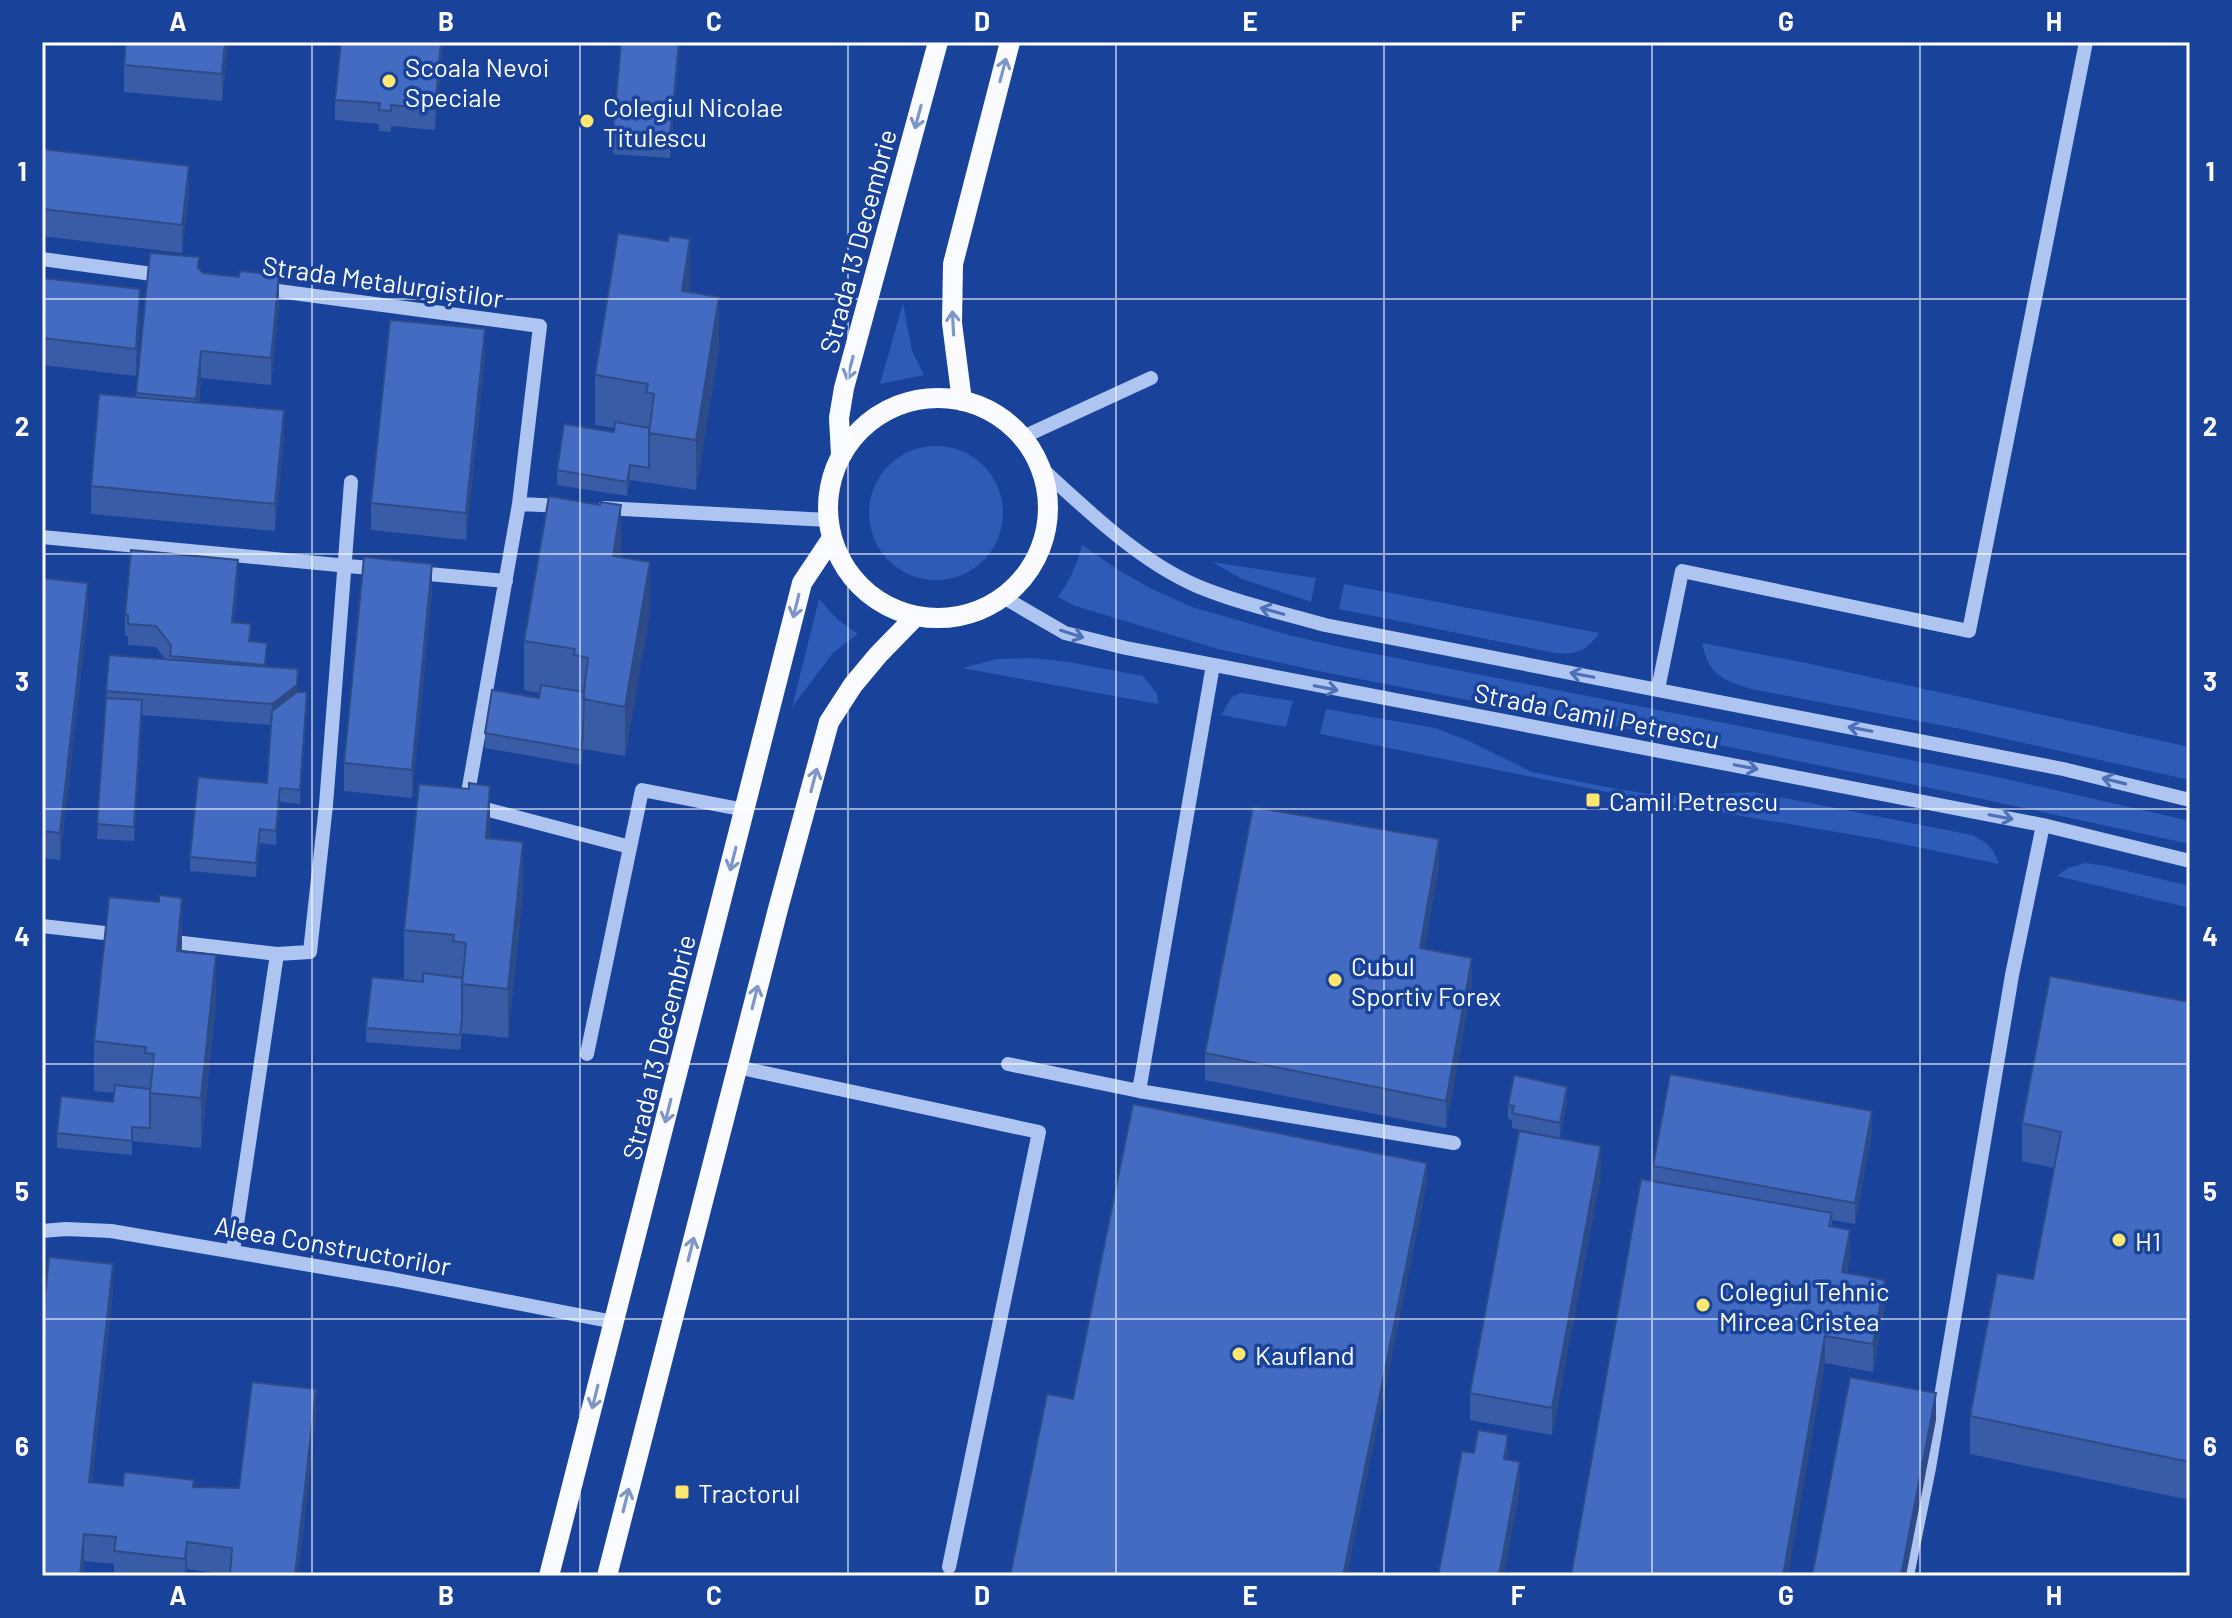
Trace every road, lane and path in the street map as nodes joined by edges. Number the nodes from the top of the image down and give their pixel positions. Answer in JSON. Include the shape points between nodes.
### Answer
{"nodes":[{"id":1,"x":938,"y":42,"type":"edge"},
{"id":2,"x":1010,"y":42,"type":"edge"},
{"id":3,"x":2086,"y":42,"type":"edge"},
{"id":4,"x":42,"y":259,"type":"edge"},
{"id":5,"x":182,"y":278,"type":"edge"},
{"id":6,"x":244,"y":286,"type":"edge"},
{"id":7,"x":1151,"y":378,"type":"dead end"},
{"id":8,"x":962,"y":401,"type":"junction"},
{"id":9,"x":1023,"y":437,"type":"junction"},
{"id":10,"x":841,"y":455,"type":"junction"},
{"id":11,"x":1041,"y":468,"type":"junction"},
{"id":12,"x":351,"y":482,"type":"dead end"},
{"id":13,"x":519,"y":504,"type":"junction"},
{"id":14,"x":830,"y":529,"type":"junction"},
{"id":15,"x":42,"y":537,"type":"edge"},
{"id":16,"x":345,"y":566,"type":"junction"},
{"id":17,"x":506,"y":581,"type":"junction"},
{"id":18,"x":1003,"y":597,"type":"junction"},
{"id":19,"x":916,"y":616,"type":"junction"},
{"id":20,"x":1213,"y":665,"type":"junction"},
{"id":21,"x":1658,"y":689,"type":"junction"},
{"id":22,"x":2190,"y":800,"type":"edge"},
{"id":23,"x":745,"y":810,"type":"junction"},
{"id":24,"x":2043,"y":825,"type":"junction"},
{"id":25,"x":630,"y":847,"type":"junction"},
{"id":26,"x":2190,"y":861,"type":"edge"},
{"id":27,"x":42,"y":926,"type":"edge"},
{"id":28,"x":136,"y":937,"type":"edge"},
{"id":29,"x":152,"y":939,"type":"edge"},
{"id":30,"x":277,"y":954,"type":"junction"},
{"id":31,"x":587,"y":1054,"type":"dead end"},
{"id":32,"x":1008,"y":1064,"type":"dead end"},
{"id":33,"x":737,"y":1067,"type":"junction"},
{"id":34,"x":1139,"y":1091,"type":"junction"},
{"id":35,"x":1454,"y":1143,"type":"dead end"},
{"id":36,"x":42,"y":1231,"type":"edge"},
{"id":37,"x":233,"y":1251,"type":"junction"},
{"id":38,"x":614,"y":1322,"type":"junction"},
{"id":39,"x":949,"y":1567,"type":"dead end"},
{"id":40,"x":549,"y":1576,"type":"edge"},
{"id":41,"x":607,"y":1576,"type":"edge"},
{"id":42,"x":1907,"y":1576,"type":"edge"}],
"edges":[{"from":1,"to":10,"type":"main road","name":"Strada 13 Decembrie","one_way":true,"via":[[844,388]]},
{"from":8,"to":2,"type":"main road","one_way":true,"via":[[952,323],[953,264]]},
{"from":3,"to":21,"type":"street","via":[[1969,631],[1682,571]]},
{"from":4,"to":5,"type":"street"},
{"from":6,"to":13,"type":"street","name":"Strada Metalurgiștilor","via":[[540,326]]},
{"from":7,"to":9,"type":"street"},
{"from":8,"to":9,"type":"main road","name":"Strada 13 Decembrie","via":[[996,414]]},
{"from":8,"to":10,"type":"main road","name":"Strada 13 Decembrie","via":[[935,397],[884,412],[862,428]]},
{"from":9,"to":11,"type":"main road","name":"Strada 13 Decembrie"},
{"from":10,"to":14,"type":"main road","name":"Strada 13 Decembrie","via":[[829,486]]},
{"from":11,"to":18,"type":"main road","name":"Strada 13 Decembrie","via":[[1049,504],[1044,539],[1029,572]]},
{"from":21,"to":11,"type":"street","name":"Strada Camil Petrescu","one_way":true,"via":[[1325,625],[1196,585],[1102,524]]},
{"from":12,"to":16,"type":"street"},
{"from":13,"to":14,"type":"street"},
{"from":13,"to":17,"type":"street","name":"Strada Metalurgiștilor"},
{"from":14,"to":19,"type":"main road","name":"Strada 13 Decembrie","via":[[849,574],[879,602]]},
{"from":14,"to":23,"type":"main road","name":"Strada 13 Decembrie","one_way":true,"via":[[802,583]]},
{"from":15,"to":16,"type":"street"},
{"from":16,"to":17,"type":"street"},
{"from":16,"to":30,"type":"street","via":[[310,952]]},
{"from":17,"to":25,"type":"street","name":"Strada Metalurgiștilor","via":[[466,804]]},
{"from":18,"to":19,"type":"main road","name":"Strada 13 Decembrie","via":[[977,612]]},
{"from":18,"to":20,"type":"street","name":"Strada Camil Petrescu","one_way":true,"via":[[1065,633]]},
{"from":33,"to":19,"type":"main road","one_way":true,"via":[[829,722],[853,685]]},
{"from":20,"to":24,"type":"street","name":"Strada Camil Petrescu","one_way":true},
{"from":20,"to":34,"type":"street"},
{"from":22,"to":21,"type":"street","name":"Strada Camil Petrescu","one_way":true,"via":[[2063,769]]},
{"from":23,"to":25,"type":"street","via":[[642,790]]},
{"from":23,"to":38,"type":"main road","name":"Strada 13 Decembrie","one_way":true},
{"from":24,"to":26,"type":"street","name":"Strada Camil Petrescu"},
{"from":24,"to":42,"type":"street"},
{"from":25,"to":31,"type":"street"},
{"from":27,"to":28,"type":"street"},
{"from":29,"to":30,"type":"street"},
{"from":30,"to":37,"type":"street"},
{"from":32,"to":34,"type":"street"},
{"from":33,"to":39,"type":"street","via":[[1039,1132]]},
{"from":41,"to":33,"type":"main road","one_way":true},
{"from":34,"to":35,"type":"street"},
{"from":36,"to":37,"type":"street","name":"Aleea Constructorilor","via":[[111,1231]]},
{"from":37,"to":38,"type":"street","name":"Aleea Constructorilor"},
{"from":38,"to":40,"type":"main road","name":"Strada 13 Decembrie","one_way":true}]}
